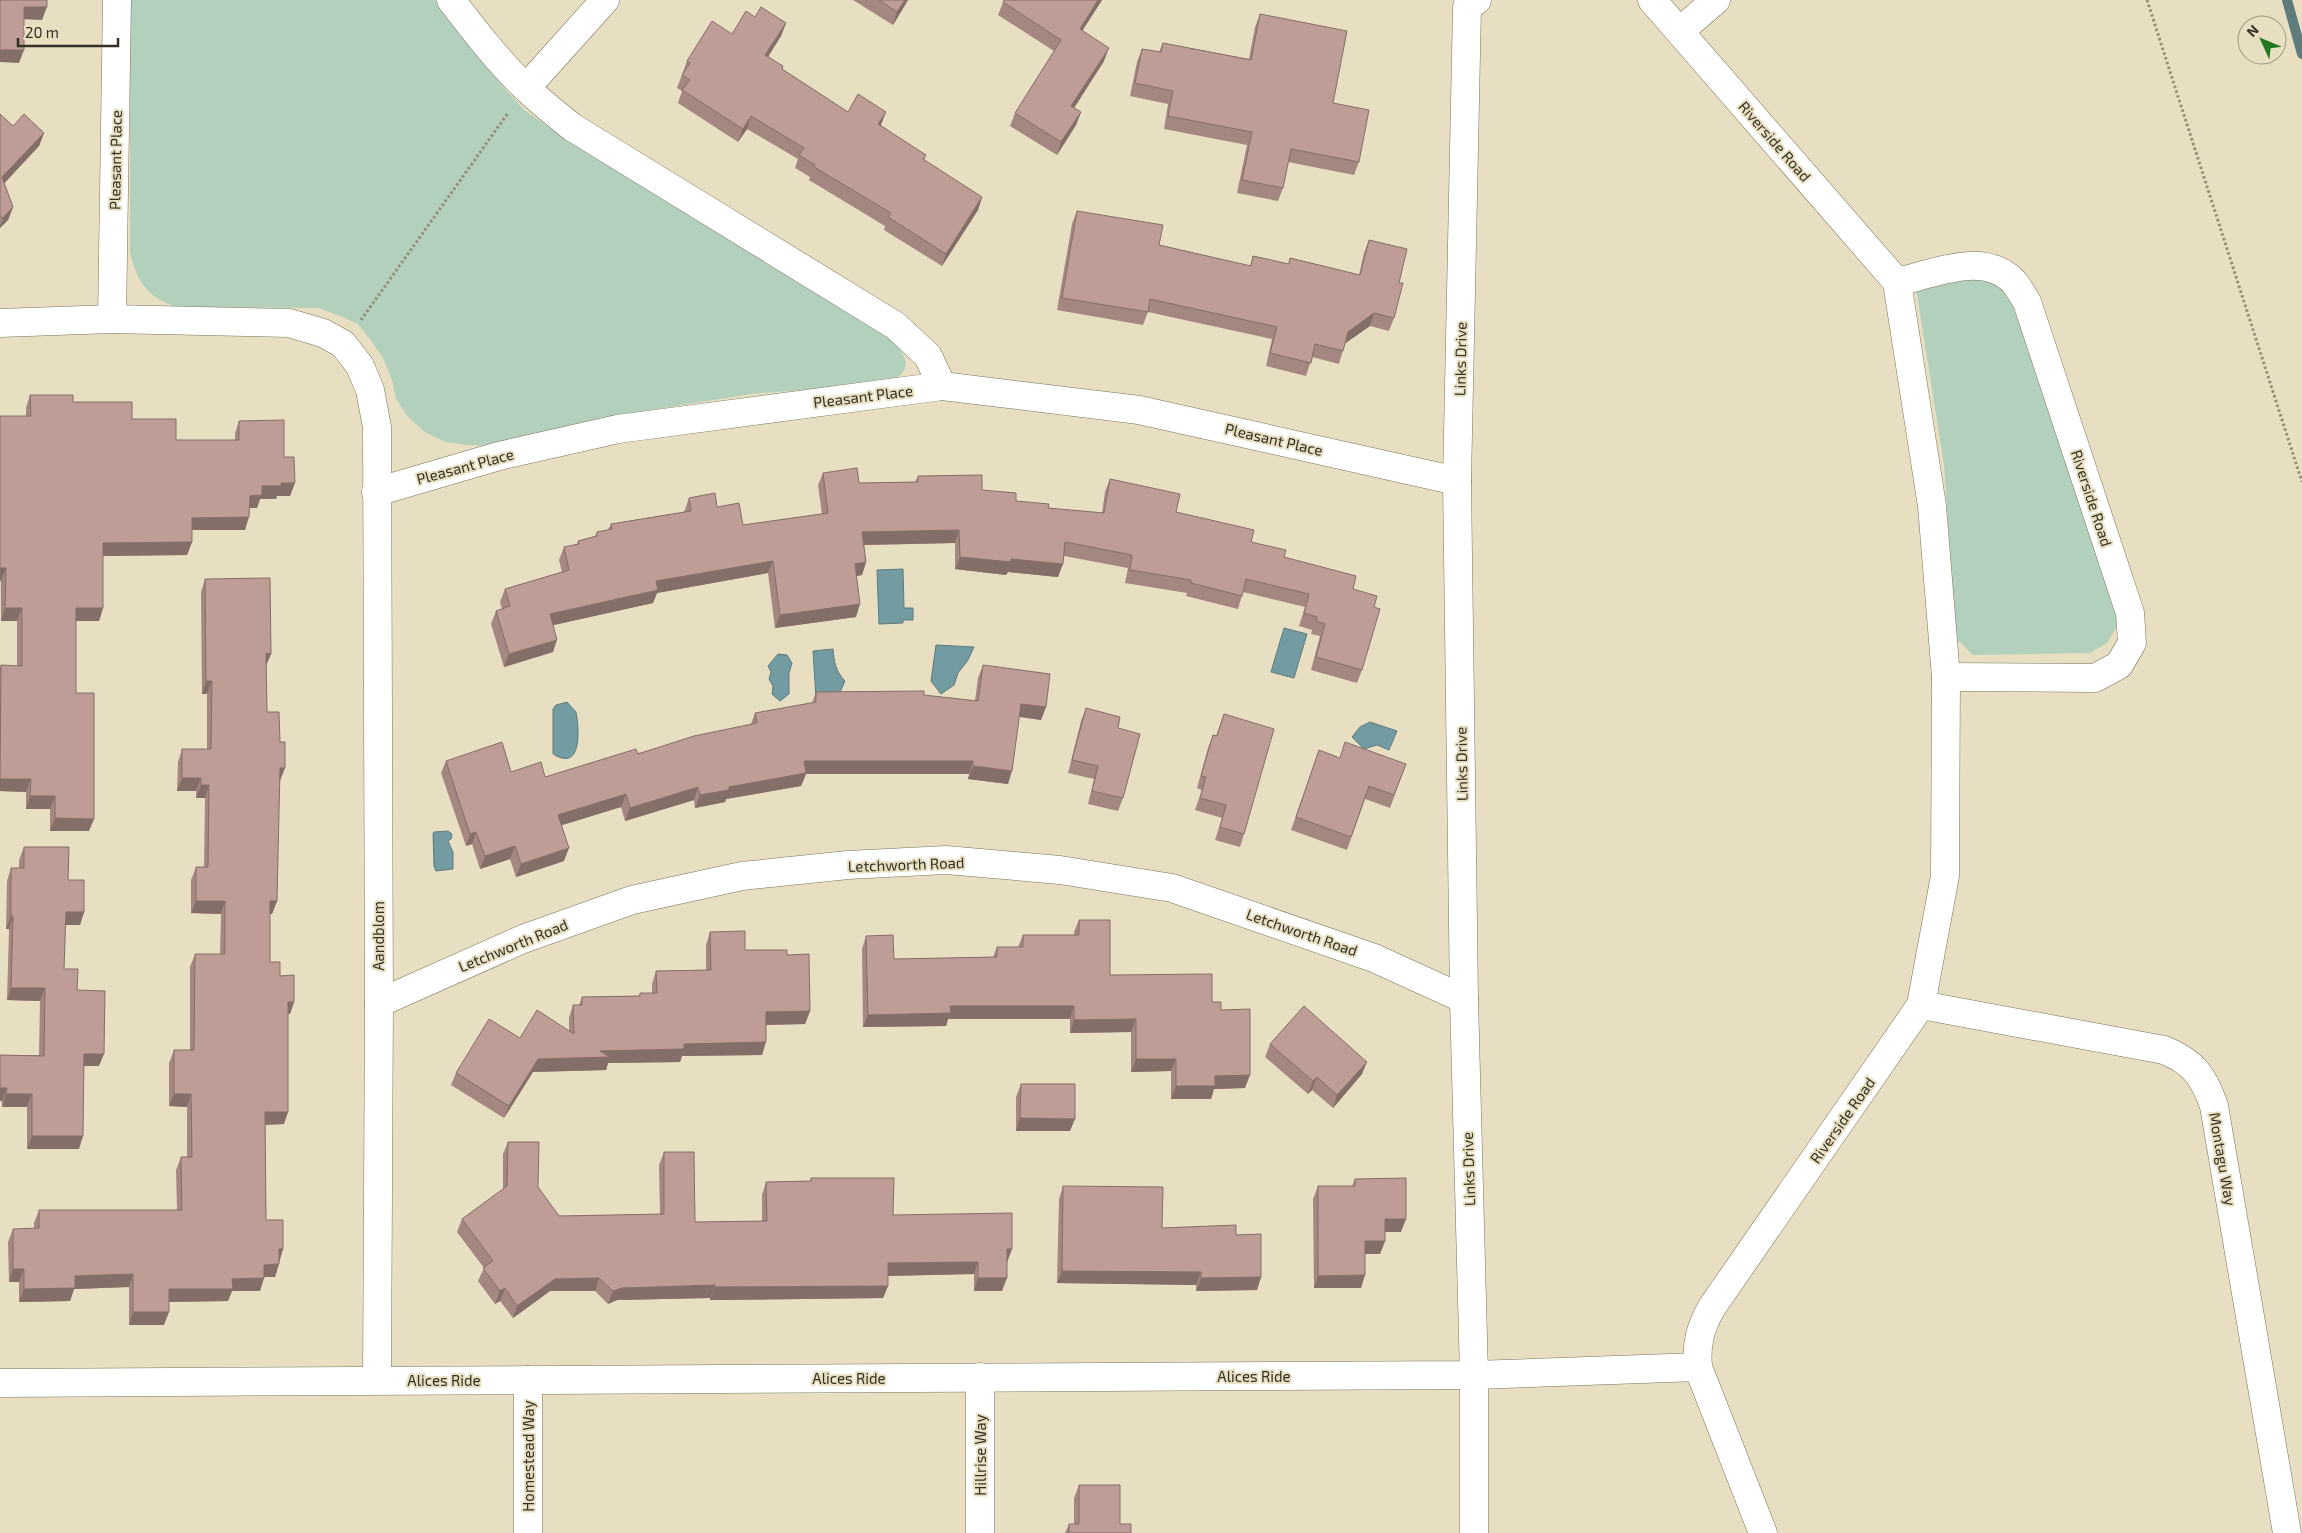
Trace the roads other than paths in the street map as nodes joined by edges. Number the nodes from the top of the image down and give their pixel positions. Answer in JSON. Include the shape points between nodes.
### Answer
{"nodes":[{"id":1,"x":116,"y":0,"type":"edge"},
{"id":2,"x":451,"y":0,"type":"edge"},
{"id":3,"x":606,"y":0,"type":"edge"},
{"id":4,"x":1652,"y":0,"type":"edge"},
{"id":5,"x":1716,"y":0,"type":"edge"},
{"id":6,"x":1466,"y":2,"type":"edge"},
{"id":7,"x":1680,"y":30,"type":"junction"},
{"id":8,"x":526,"y":88,"type":"junction"},
{"id":9,"x":1897,"y":282,"type":"junction"},
{"id":10,"x":112,"y":319,"type":"junction"},
{"id":11,"x":0,"y":322,"type":"edge"},
{"id":12,"x":942,"y":386,"type":"junction"},
{"id":13,"x":1457,"y":480,"type":"junction"},
{"id":14,"x":376,"y":492,"type":"junction"},
{"id":15,"x":1946,"y":677,"type":"junction"},
{"id":16,"x":1464,"y":1000,"type":"junction"},
{"id":17,"x":379,"y":1003,"type":"junction"},
{"id":18,"x":1922,"y":1005,"type":"junction"},
{"id":19,"x":1698,"y":1368,"type":"junction"},
{"id":20,"x":1474,"y":1375,"type":"junction"},
{"id":21,"x":980,"y":1377,"type":"junction"},
{"id":22,"x":377,"y":1380,"type":"junction"},
{"id":23,"x":528,"y":1380,"type":"junction"},
{"id":24,"x":0,"y":1383,"type":"edge"},
{"id":25,"x":528,"y":1533,"type":"edge"},
{"id":26,"x":980,"y":1533,"type":"edge"},
{"id":27,"x":1474,"y":1533,"type":"edge"},
{"id":28,"x":1763,"y":1533,"type":"edge"},
{"id":29,"x":2287,"y":1533,"type":"edge"}],
"edges":[{"from":1,"to":10,"type":"street","name":"Pleasant Place"},
{"from":2,"to":8,"type":"street"},
{"from":3,"to":8,"type":"street"},
{"from":4,"to":7,"type":"street","name":"Riverside Road"},
{"from":5,"to":7,"type":"street"},
{"from":6,"to":13,"type":"street","name":"Links Drive"},
{"from":7,"to":9,"type":"street","name":"Riverside Road"},
{"from":8,"to":12,"type":"street","via":[[572,127],[896,326],[928,356]]},
{"from":9,"to":15,"type":"street","name":"Riverside Road","via":[[1932,506]]},
{"from":9,"to":15,"type":"street","name":"Riverside Road","via":[[1972,265],[1994,268],[2014,282],[2027,302],[2130,613],[2132,643],[2119,665],[2095,678]]},
{"from":10,"to":11,"type":"street"},
{"from":10,"to":14,"type":"street","via":[[290,323],[323,333],[343,344],[360,366],[370,390],[377,428]]},
{"from":12,"to":13,"type":"street","name":"Pleasant Place","via":[[1139,410]]},
{"from":12,"to":14,"type":"street","name":"Pleasant Place","via":[[618,429],[499,456]]},
{"from":13,"to":16,"type":"street","name":"Links Drive"},
{"from":14,"to":17,"type":"street","name":"Aandblom"},
{"from":15,"to":18,"type":"street","name":"Riverside Road","via":[[1945,876]]},
{"from":16,"to":17,"type":"street","name":"Letchworth Road","via":[[1374,958],[1172,888],[1060,870],[946,860],[848,865],[742,876],[632,900],[523,939]]},
{"from":16,"to":20,"type":"street","name":"Links Drive"},
{"from":17,"to":22,"type":"street","name":"Aandblom"},
{"from":18,"to":19,"type":"street","name":"Riverside Road","via":[[1712,1307],[1698,1336]]},
{"from":18,"to":29,"type":"street","name":"Montagu Way","via":[[2164,1050],[2180,1056],[2196,1069],[2214,1106]]},
{"from":19,"to":20,"type":"street","name":"Alices Ride"},
{"from":19,"to":28,"type":"street","name":"Riverside Road"},
{"from":20,"to":21,"type":"street","name":"Alices Ride"},
{"from":20,"to":27,"type":"street","name":"Links Drive"},
{"from":21,"to":23,"type":"street","name":"Alices Ride"},
{"from":21,"to":26,"type":"street","name":"Hillrise Way"},
{"from":22,"to":23,"type":"street","name":"Alices Ride"},
{"from":22,"to":24,"type":"street","name":"Alices Ride"},
{"from":23,"to":25,"type":"street","name":"Homestead Way"}]}
